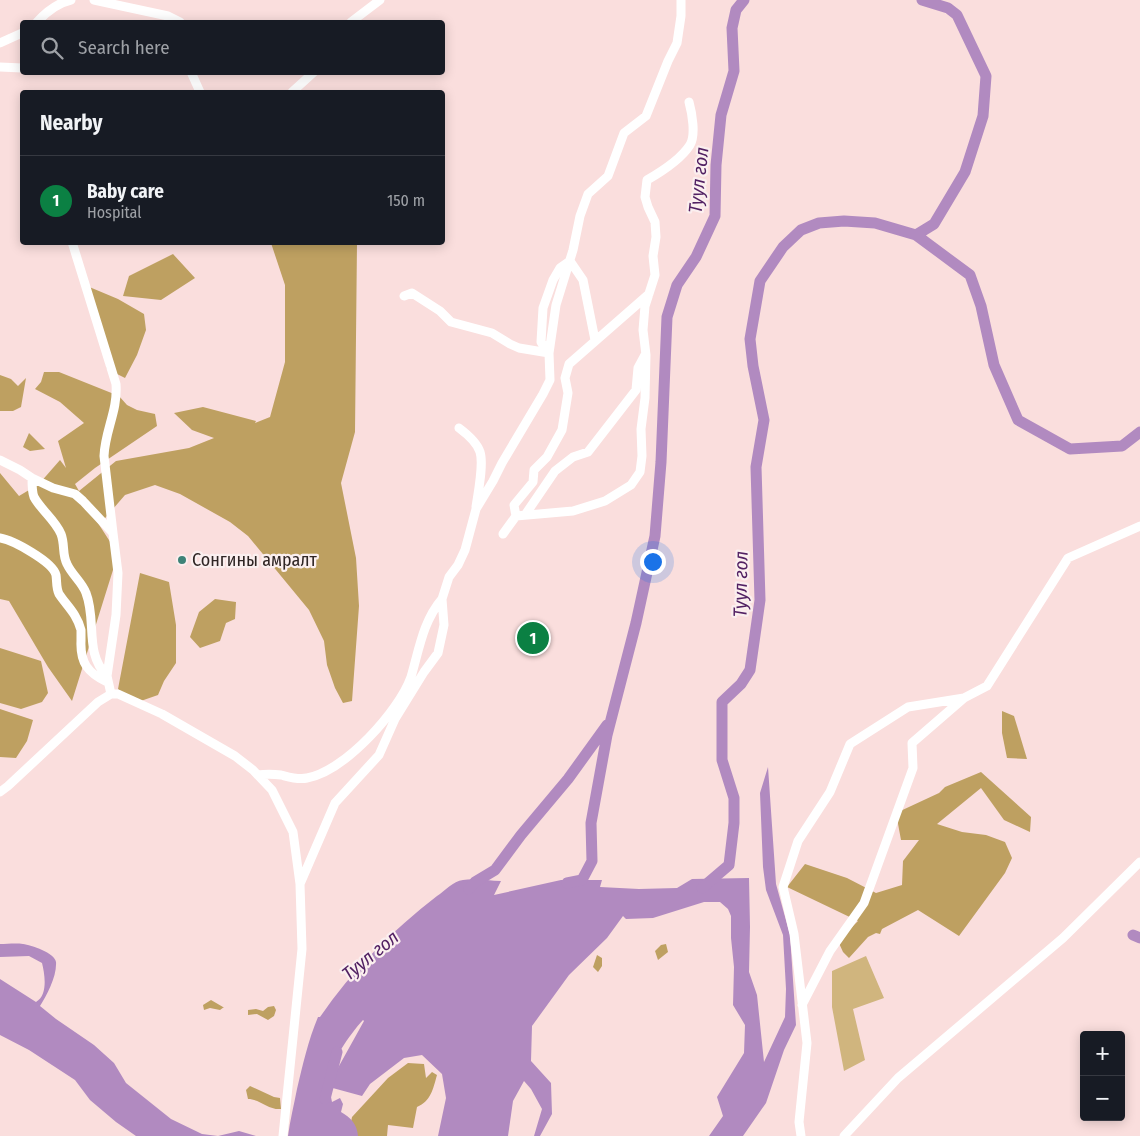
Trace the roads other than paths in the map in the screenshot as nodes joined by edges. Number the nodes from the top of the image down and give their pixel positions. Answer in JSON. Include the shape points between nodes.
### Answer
{"nodes":[{"id":1,"x":71,"y":0,"type":"edge"},
{"id":2,"x":94,"y":0,"type":"edge"},
{"id":3,"x":380,"y":0,"type":"edge"},
{"id":4,"x":681,"y":0,"type":"edge"},
{"id":5,"x":39,"y":20,"type":"edge"},
{"id":6,"x":176,"y":20,"type":"edge"},
{"id":7,"x":354,"y":20,"type":"edge"},
{"id":8,"x":20,"y":34,"type":"edge"},
{"id":9,"x":0,"y":43,"type":"edge"},
{"id":10,"x":0,"y":67,"type":"edge"},
{"id":11,"x":20,"y":68,"type":"edge"},
{"id":12,"x":193,"y":75,"type":"edge"},
{"id":13,"x":311,"y":75,"type":"edge"},
{"id":14,"x":199,"y":90,"type":"edge"},
{"id":15,"x":294,"y":90,"type":"edge"},
{"id":16,"x":689,"y":102,"type":"dead end"},
{"id":17,"x":73,"y":245,"type":"edge"},
{"id":18,"x":570,"y":261,"type":"junction"},
{"id":19,"x":649,"y":294,"type":"junction"},
{"id":20,"x":404,"y":296,"type":"dead end"},
{"id":21,"x":595,"y":340,"type":"junction"},
{"id":22,"x":548,"y":353,"type":"junction"},
{"id":23,"x":646,"y":354,"type":"junction"},
{"id":24,"x":459,"y":428,"type":"dead end"},
{"id":25,"x":0,"y":460,"type":"edge"},
{"id":26,"x":32,"y":478,"type":"junction"},
{"id":27,"x":476,"y":509,"type":"junction"},
{"id":28,"x":520,"y":516,"type":"junction"},
{"id":29,"x":1140,"y":526,"type":"edge"},
{"id":30,"x":113,"y":533,"type":"junction"},
{"id":31,"x":503,"y":534,"type":"dead end"},
{"id":32,"x":0,"y":538,"type":"edge"},
{"id":33,"x":442,"y":599,"type":"junction"},
{"id":34,"x":107,"y":679,"type":"junction"},
{"id":35,"x":111,"y":694,"type":"junction"},
{"id":36,"x":964,"y":698,"type":"junction"},
{"id":37,"x":258,"y":775,"type":"junction"},
{"id":38,"x":0,"y":792,"type":"edge"},
{"id":39,"x":1140,"y":862,"type":"edge"},
{"id":40,"x":300,"y":884,"type":"junction"},
{"id":41,"x":802,"y":1006,"type":"junction"},
{"id":42,"x":283,"y":1136,"type":"edge"},
{"id":43,"x":801,"y":1136,"type":"edge"},
{"id":44,"x":844,"y":1136,"type":"edge"}],
"edges":[{"from":1,"to":5,"type":"street","via":[[53,7]]},
{"from":2,"to":6,"type":"street"},
{"from":3,"to":7,"type":"street"},
{"from":4,"to":18,"type":"street","via":[[677,43],[646,116],[624,134],[608,176],[588,194]]},
{"from":8,"to":9,"type":"street"},
{"from":10,"to":11,"type":"street"},
{"from":12,"to":14,"type":"street"},
{"from":13,"to":15,"type":"street"},
{"from":16,"to":19,"type":"street","via":[[693,117],[691,144],[666,169],[647,180],[645,197],[655,222],[656,237],[655,275]]},
{"from":17,"to":30,"type":"street","via":[[116,384],[116,405],[104,448]]},
{"from":18,"to":21,"type":"street","via":[[583,280]]},
{"from":18,"to":22,"type":"street","via":[[556,305]]},
{"from":19,"to":21,"type":"street"},
{"from":19,"to":23,"type":"street","via":[[643,330]]},
{"from":20,"to":22,"type":"street","via":[[412,293],[420,297],[451,322],[492,333],[519,348]]},
{"from":21,"to":28,"type":"street","via":[[569,364],[565,378],[568,394],[562,430],[547,457],[534,470],[533,482],[514,505]]},
{"from":22,"to":27,"type":"street","via":[[550,380]]},
{"from":23,"to":28,"type":"street","via":[[638,368],[636,390],[588,452],[555,471]]},
{"from":23,"to":28,"type":"street","via":[[642,456],[640,472],[631,485],[605,501],[572,511]]},
{"from":24,"to":27,"type":"street","via":[[472,439],[480,452]]},
{"from":25,"to":26,"type":"street"},
{"from":26,"to":30,"type":"street","via":[[75,494]]},
{"from":26,"to":34,"type":"street","via":[[34,496],[65,544],[66,564],[85,590],[91,609],[94,658]]},
{"from":27,"to":33,"type":"street","via":[[465,550],[449,577]]},
{"from":28,"to":31,"type":"street"},
{"from":29,"to":36,"type":"street","via":[[1068,558],[987,686]]},
{"from":30,"to":34,"type":"street","via":[[117,591]]},
{"from":32,"to":34,"type":"street","via":[[28,551],[48,564],[56,574],[57,591],[71,608],[80,628],[86,669]]},
{"from":33,"to":37,"type":"street","via":[[428,620],[405,692],[372,734],[345,759],[316,775],[295,778]]},
{"from":33,"to":40,"type":"street","via":[[444,625],[438,653],[395,719],[379,755],[335,804]]},
{"from":34,"to":35,"type":"street"},
{"from":35,"to":37,"type":"street","via":[[118,694],[162,714],[235,756]]},
{"from":35,"to":38,"type":"street","via":[[98,702]]},
{"from":36,"to":41,"type":"street","via":[[912,743],[912,768],[864,903],[830,951]]},
{"from":36,"to":41,"type":"street","via":[[908,707],[850,744],[830,792],[798,841],[782,887],[794,934]]},
{"from":37,"to":40,"type":"street","via":[[272,790],[294,832]]},
{"from":39,"to":44,"type":"street","via":[[1063,938],[898,1078]]},
{"from":40,"to":42,"type":"street","via":[[302,950]]},
{"from":41,"to":43,"type":"street","via":[[806,1042],[799,1122]]}]}
